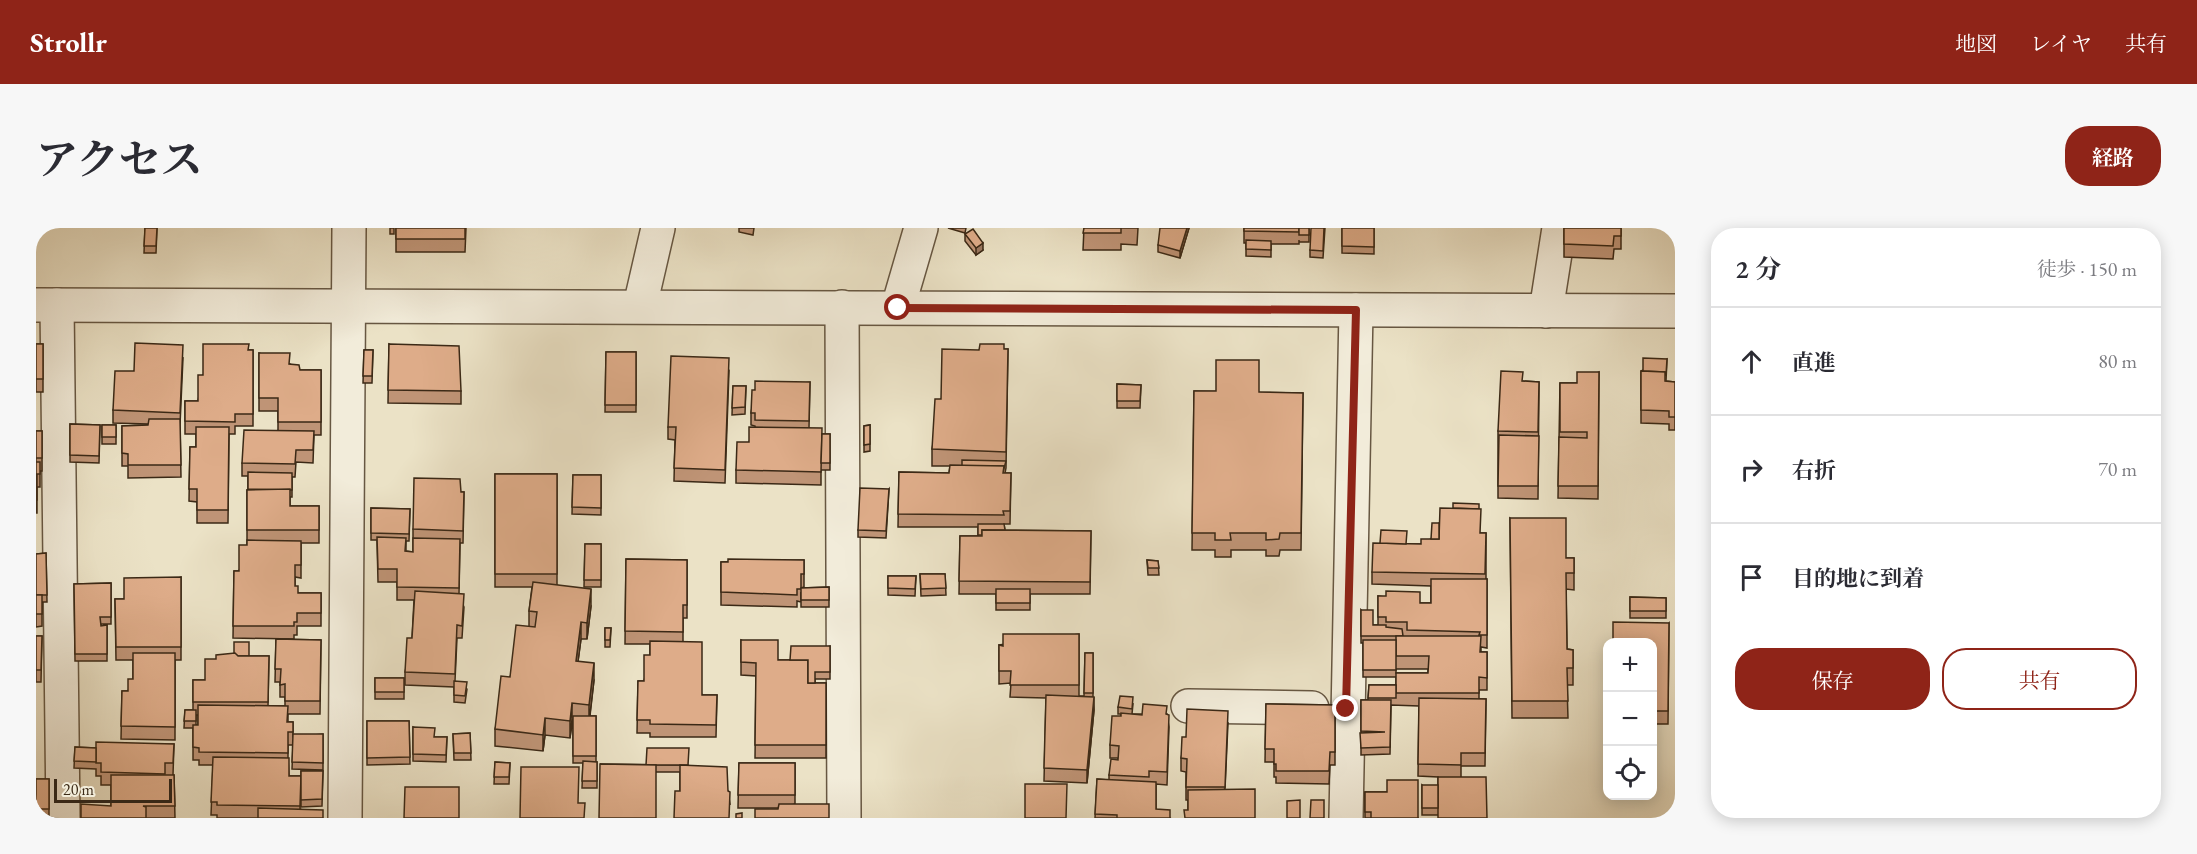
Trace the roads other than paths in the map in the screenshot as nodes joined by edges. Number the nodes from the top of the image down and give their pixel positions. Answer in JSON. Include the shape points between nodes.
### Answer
{"nodes":[{"id":1,"x":349,"y":228,"type":"edge"},
{"id":2,"x":658,"y":228,"type":"edge"},
{"id":3,"x":921,"y":228,"type":"edge"},
{"id":4,"x":1558,"y":228,"type":"edge"},
{"id":5,"x":349,"y":304,"type":"junction"},
{"id":6,"x":46,"y":305,"type":"edge"},
{"id":7,"x":640,"y":306,"type":"junction"},
{"id":8,"x":842,"y":307,"type":"junction"},
{"id":9,"x":898,"y":308,"type":"junction"},
{"id":10,"x":1356,"y":310,"type":"junction"},
{"id":11,"x":1546,"y":311,"type":"junction"},
{"id":12,"x":1675,"y":311,"type":"edge"},
{"id":13,"x":1188,"y":706,"type":"dead end"},
{"id":14,"x":1346,"y":709,"type":"junction"},
{"id":15,"x":63,"y":818,"type":"edge"},
{"id":16,"x":345,"y":818,"type":"edge"},
{"id":17,"x":844,"y":818,"type":"edge"},
{"id":18,"x":1346,"y":818,"type":"edge"}],
"edges":[{"from":1,"to":5,"type":"street"},
{"from":2,"to":7,"type":"street"},
{"from":3,"to":9,"type":"street"},
{"from":4,"to":11,"type":"street"},
{"from":5,"to":6,"type":"street"},
{"from":5,"to":7,"type":"street"},
{"from":5,"to":16,"type":"street"},
{"from":6,"to":15,"type":"street"},
{"from":7,"to":8,"type":"street"},
{"from":8,"to":9,"type":"street"},
{"from":8,"to":17,"type":"street"},
{"from":9,"to":10,"type":"street"},
{"from":10,"to":11,"type":"street"},
{"from":10,"to":14,"type":"street"},
{"from":11,"to":12,"type":"street"},
{"from":13,"to":14,"type":"street"},
{"from":14,"to":18,"type":"street"}]}
